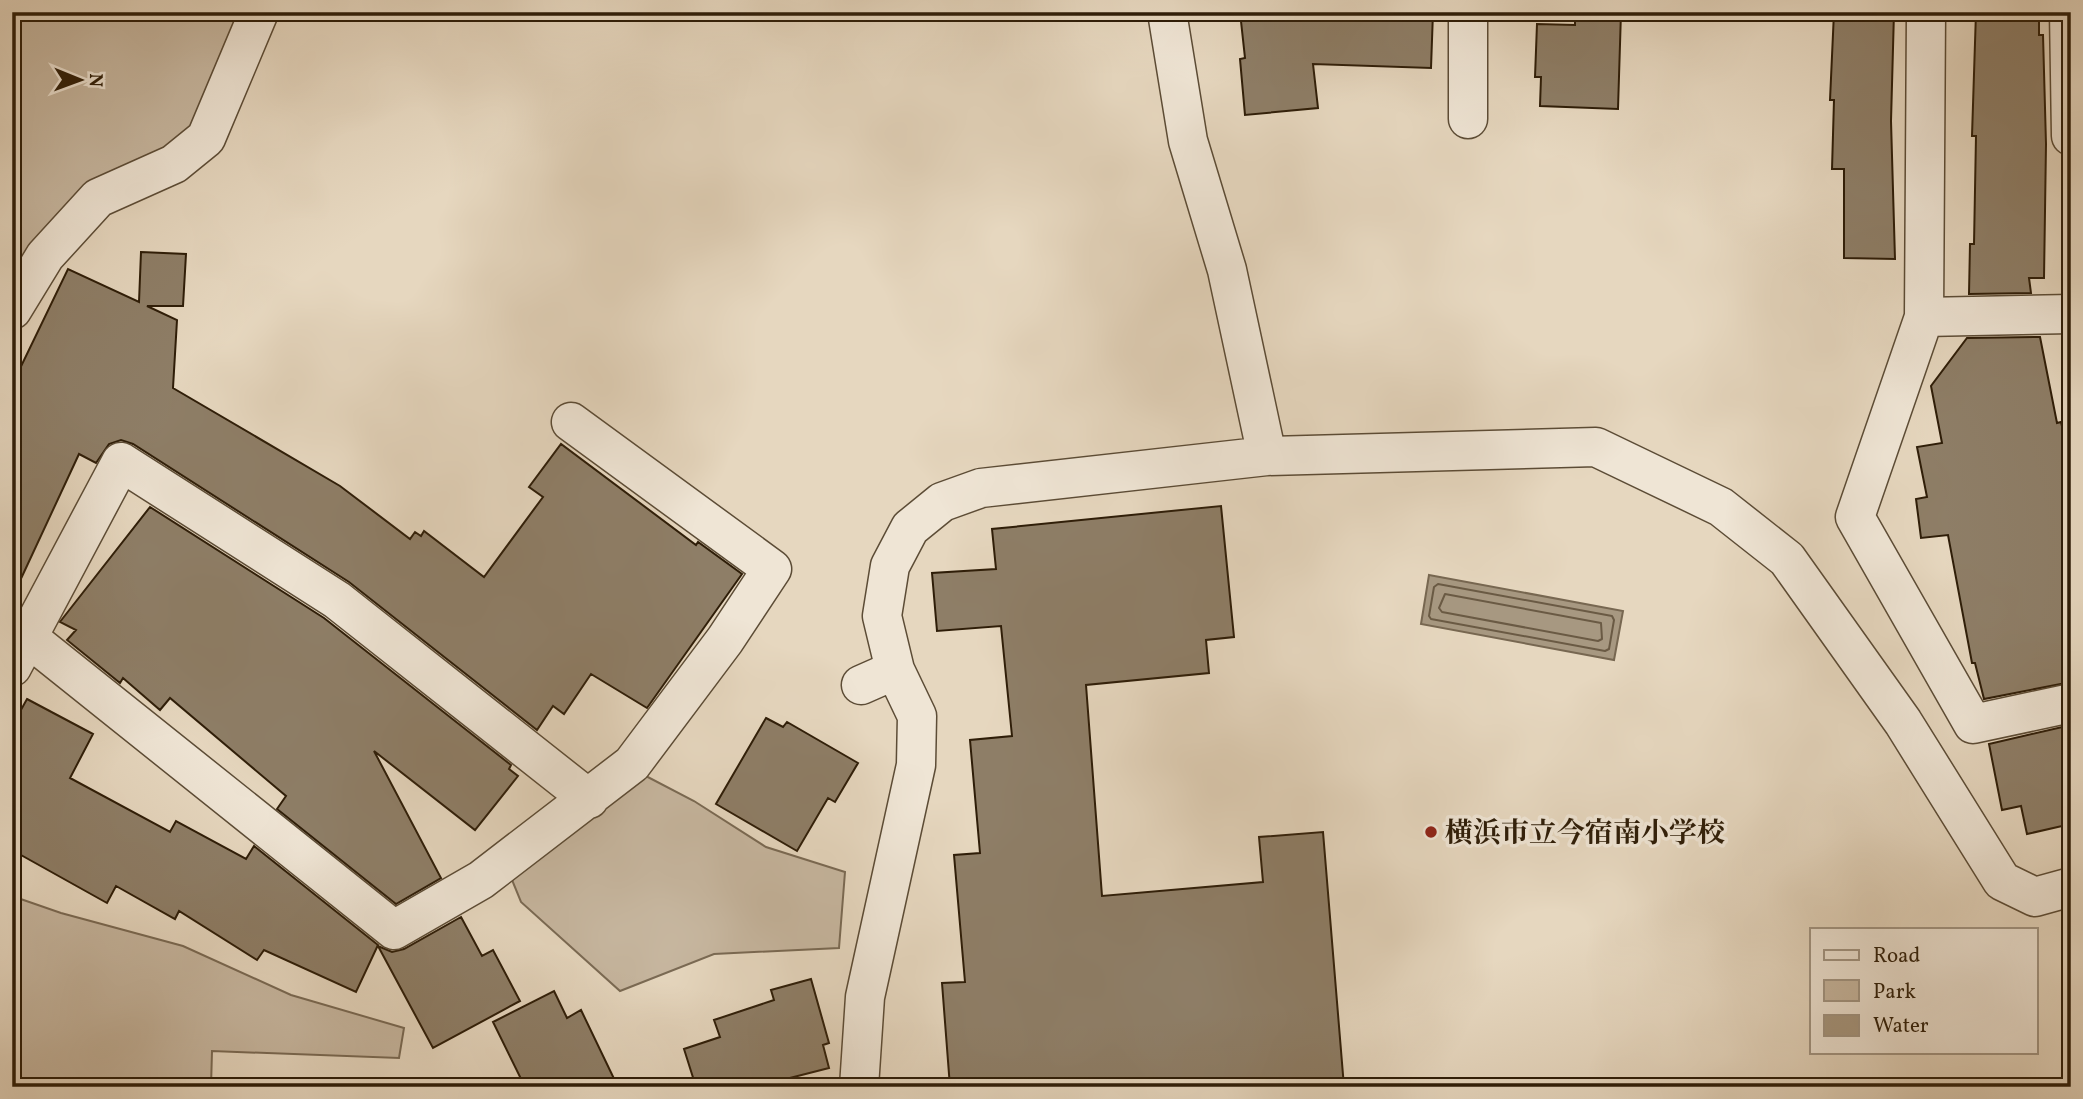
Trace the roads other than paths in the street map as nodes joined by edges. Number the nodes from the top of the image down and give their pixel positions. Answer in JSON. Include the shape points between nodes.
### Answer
{"nodes":[{"id":1,"x":259,"y":12,"type":"edge"},
{"id":2,"x":1167,"y":12,"type":"edge"},
{"id":3,"x":1468,"y":12,"type":"edge"},
{"id":4,"x":1926,"y":12,"type":"edge"},
{"id":5,"x":2069,"y":12,"type":"edge"},
{"id":6,"x":1468,"y":118,"type":"dead end"},
{"id":7,"x":2071,"y":136,"type":"edge"},
{"id":8,"x":12,"y":310,"type":"edge"},
{"id":9,"x":2071,"y":314,"type":"edge"},
{"id":10,"x":1924,"y":317,"type":"junction"},
{"id":11,"x":571,"y":422,"type":"dead end"},
{"id":12,"x":1267,"y":456,"type":"junction"},
{"id":13,"x":21,"y":653,"type":"edge"},
{"id":14,"x":895,"y":670,"type":"junction"},
{"id":15,"x":861,"y":685,"type":"dead end"},
{"id":16,"x":2071,"y":703,"type":"edge"},
{"id":17,"x":589,"y":799,"type":"junction"},
{"id":18,"x":2071,"y":887,"type":"edge"},
{"id":19,"x":859,"y":1087,"type":"edge"}],
"edges":[{"from":1,"to":8,"type":"street","via":[[206,138],[174,164],[98,198],[46,256]]},
{"from":2,"to":12,"type":"street","via":[[1188,141],[1227,270]]},
{"from":3,"to":6,"type":"street"},
{"from":4,"to":10,"type":"street"},
{"from":5,"to":7,"type":"street"},
{"from":9,"to":10,"type":"street"},
{"from":10,"to":16,"type":"street","via":[[1855,517],[1973,724]]},
{"from":11,"to":17,"type":"street","via":[[772,569],[740,648],[632,764]]},
{"from":12,"to":14,"type":"street","via":[[981,488],[942,502],[910,528],[890,566],[882,615]]},
{"from":12,"to":18,"type":"street","via":[[1596,447],[1721,508],[1787,559],[1903,722],[2002,881],[2035,897]]},
{"from":13,"to":17,"type":"street","via":[[394,930],[481,880]]},
{"from":13,"to":17,"type":"street","via":[[121,462],[337,600]]},
{"from":14,"to":15,"type":"street"},
{"from":14,"to":19,"type":"street","via":[[917,716],[916,765],[865,997]]}]}
